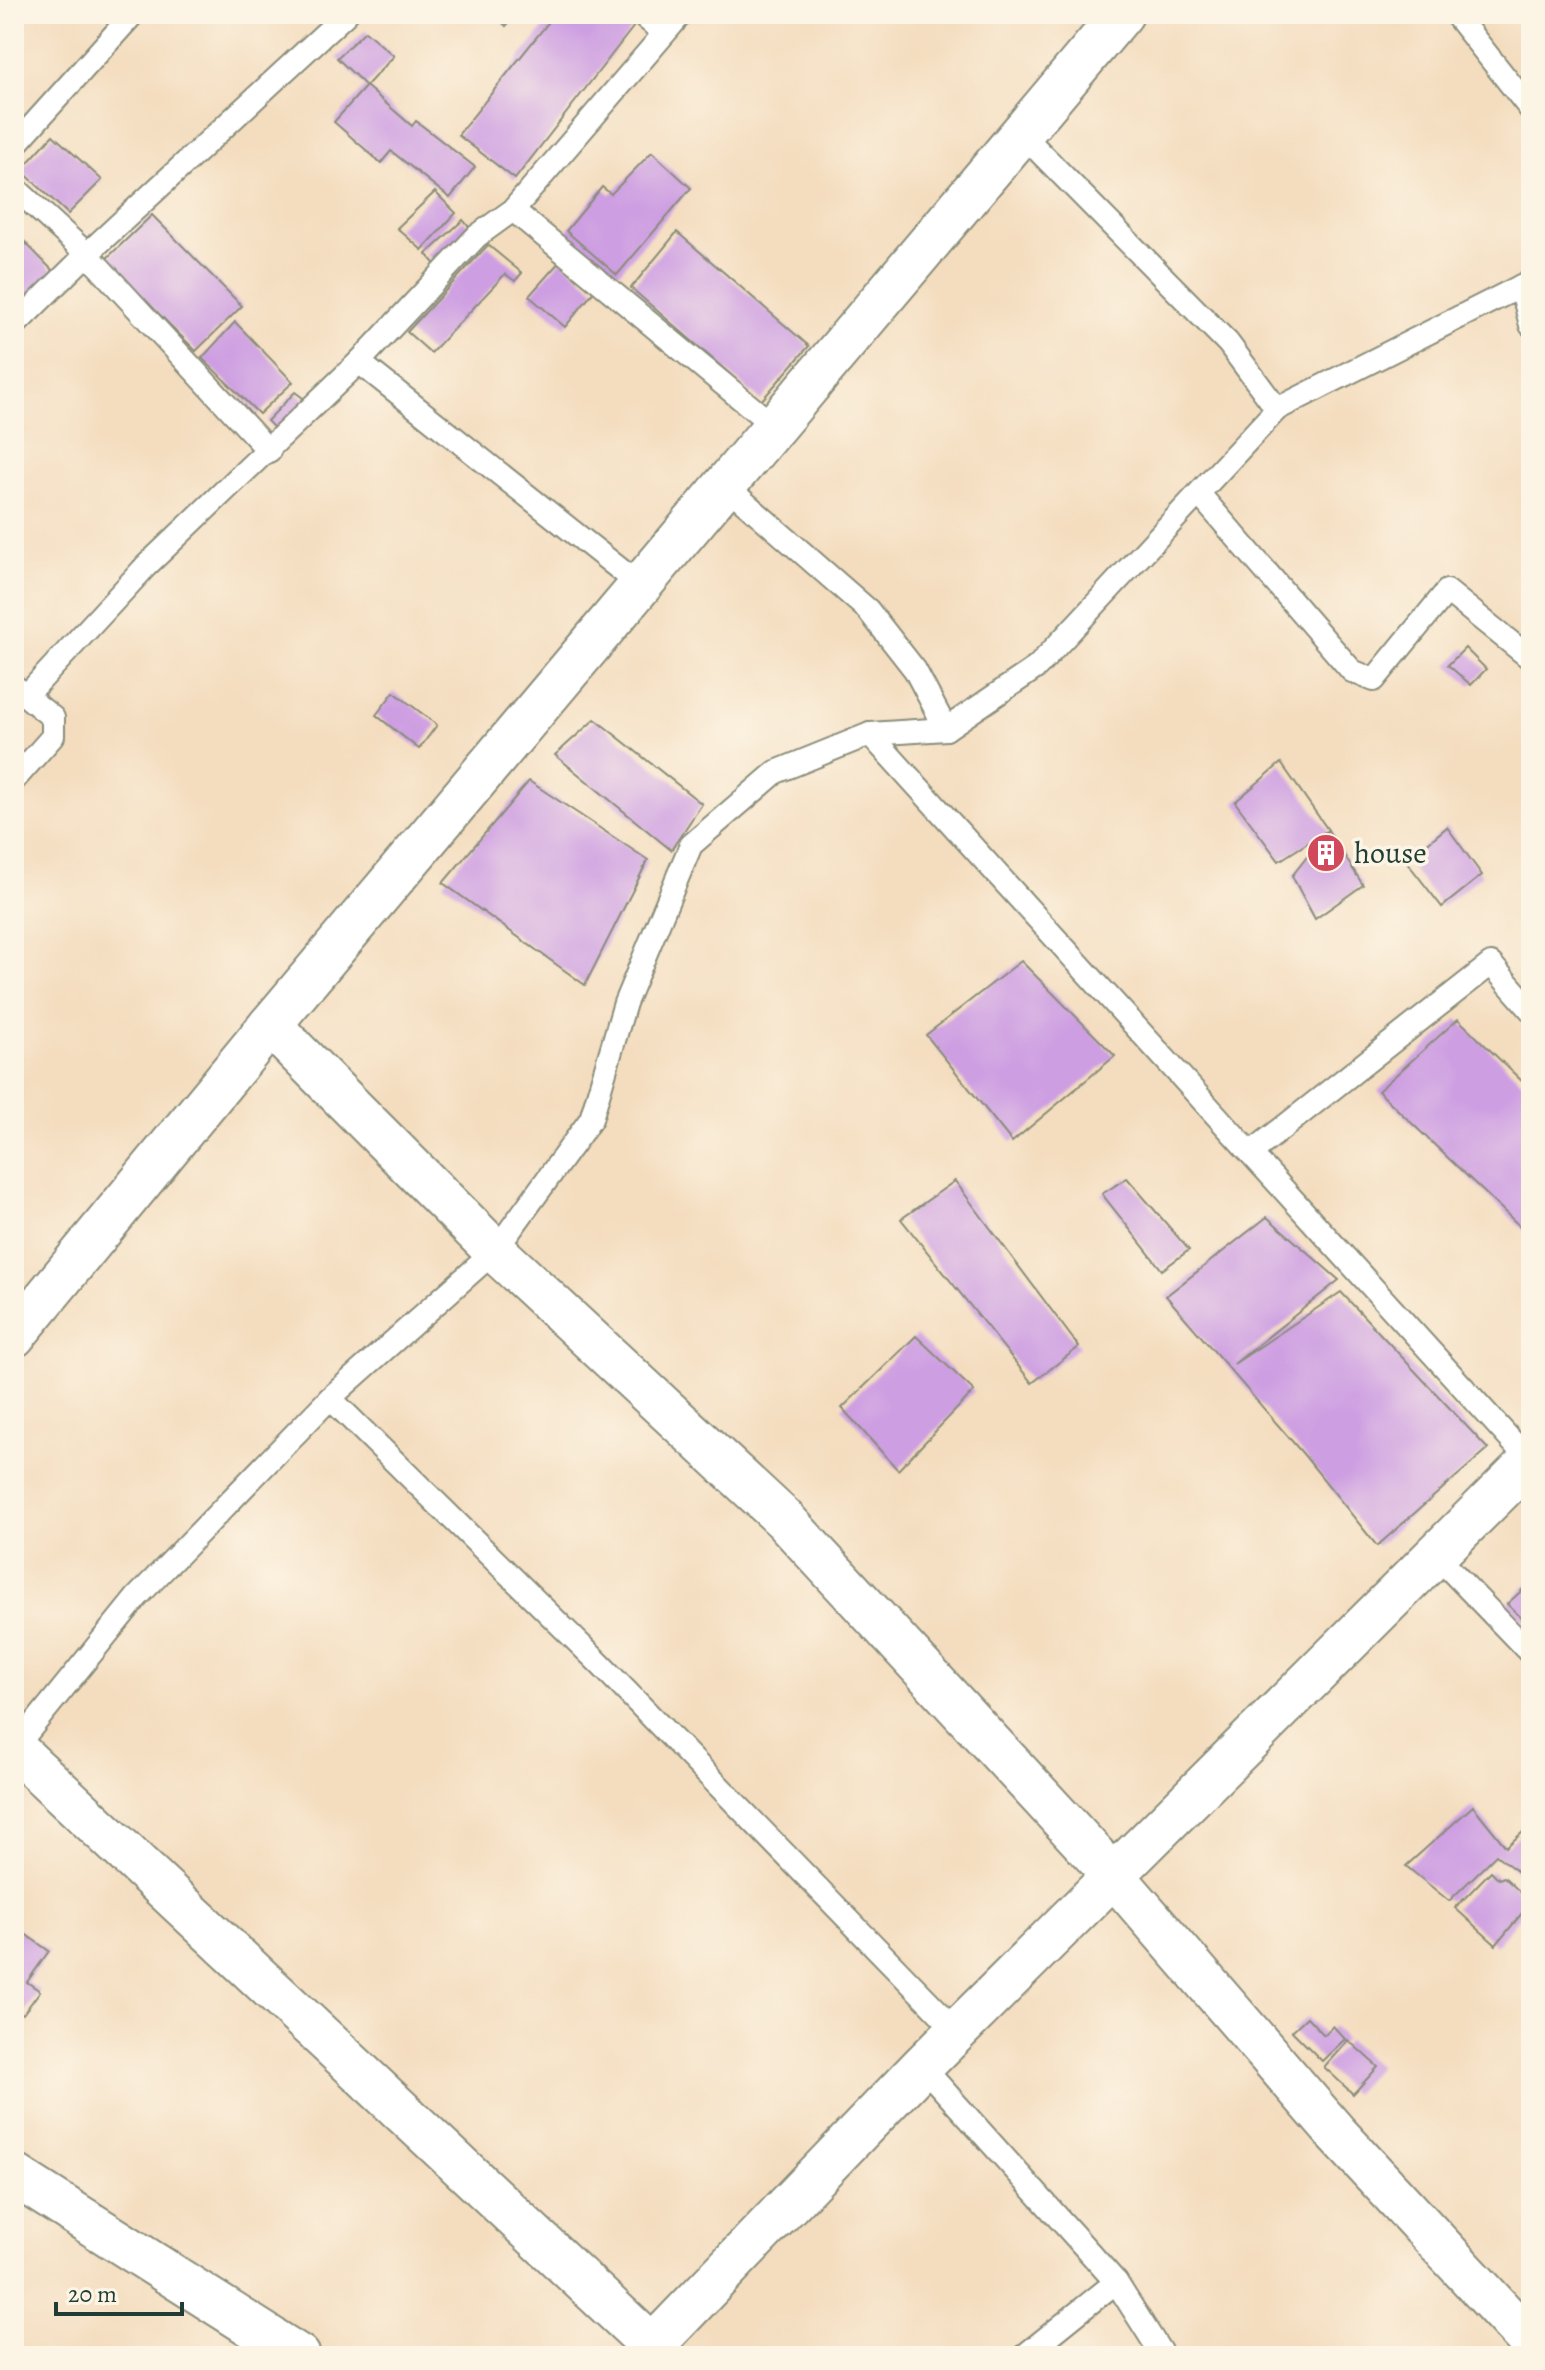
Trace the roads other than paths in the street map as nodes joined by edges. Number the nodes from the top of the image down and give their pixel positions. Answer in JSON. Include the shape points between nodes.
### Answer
{"nodes":[{"id":1,"x":133,"y":14,"type":"edge"},
{"id":2,"x":346,"y":14,"type":"edge"},
{"id":3,"x":641,"y":14,"type":"edge"},
{"id":4,"x":681,"y":14,"type":"edge"},
{"id":5,"x":1122,"y":14,"type":"edge"},
{"id":6,"x":1455,"y":14,"type":"edge"},
{"id":7,"x":664,"y":33,"type":"junction"},
{"id":8,"x":1531,"y":110,"type":"edge"},
{"id":9,"x":1021,"y":133,"type":"junction"},
{"id":10,"x":14,"y":146,"type":"edge"},
{"id":11,"x":14,"y":187,"type":"edge"},
{"id":12,"x":513,"y":210,"type":"junction"},
{"id":13,"x":87,"y":254,"type":"junction"},
{"id":14,"x":1526,"y":283,"type":"edge"},
{"id":15,"x":1531,"y":325,"type":"edge"},
{"id":16,"x":14,"y":326,"type":"edge"},
{"id":17,"x":359,"y":362,"type":"junction"},
{"id":18,"x":1277,"y":409,"type":"junction"},
{"id":19,"x":775,"y":427,"type":"junction"},
{"id":20,"x":269,"y":451,"type":"junction"},
{"id":21,"x":726,"y":486,"type":"junction"},
{"id":22,"x":1199,"y":494,"type":"junction"},
{"id":23,"x":641,"y":586,"type":"junction"},
{"id":24,"x":1531,"y":659,"type":"edge"},
{"id":25,"x":20,"y":691,"type":"edge"},
{"id":26,"x":946,"y":729,"type":"junction"},
{"id":27,"x":870,"y":734,"type":"junction"},
{"id":28,"x":14,"y":780,"type":"edge"},
{"id":29,"x":1531,"y":1010,"type":"edge"},
{"id":30,"x":270,"y":1025,"type":"junction"},
{"id":31,"x":1252,"y":1152,"type":"junction"},
{"id":32,"x":495,"y":1251,"type":"junction"},
{"id":33,"x":14,"y":1336,"type":"edge"},
{"id":34,"x":330,"y":1398,"type":"junction"},
{"id":35,"x":1530,"y":1460,"type":"edge"},
{"id":36,"x":1436,"y":1555,"type":"junction"},
{"id":37,"x":1531,"y":1654,"type":"edge"},
{"id":38,"x":14,"y":1749,"type":"edge"},
{"id":39,"x":1114,"y":1876,"type":"junction"},
{"id":40,"x":957,"y":2031,"type":"junction"},
{"id":41,"x":922,"y":2066,"type":"junction"},
{"id":42,"x":14,"y":2175,"type":"edge"},
{"id":43,"x":1116,"y":2282,"type":"junction"},
{"id":44,"x":1531,"y":2343,"type":"edge"},
{"id":45,"x":647,"y":2351,"type":"edge"},
{"id":46,"x":299,"y":2356,"type":"edge"},
{"id":47,"x":1024,"y":2356,"type":"edge"},
{"id":48,"x":1163,"y":2356,"type":"edge"}],
"edges":[{"from":1,"to":10,"type":"lane"},
{"from":2,"to":13,"type":"lane"},
{"from":3,"to":7,"type":"lane"},
{"from":4,"to":7,"type":"lane"},
{"from":5,"to":9,"type":"street"},
{"from":6,"to":8,"type":"lane"},
{"from":7,"to":12,"type":"lane"},
{"from":9,"to":18,"type":"lane","via":[[1228,343]]},
{"from":9,"to":19,"type":"street"},
{"from":11,"to":13,"type":"lane"},
{"from":12,"to":17,"type":"lane","via":[[477,236]]},
{"from":12,"to":19,"type":"lane"},
{"from":13,"to":16,"type":"lane"},
{"from":13,"to":20,"type":"lane"},
{"from":14,"to":15,"type":"lane"},
{"from":14,"to":18,"type":"lane"},
{"from":17,"to":20,"type":"lane"},
{"from":17,"to":23,"type":"lane"},
{"from":18,"to":22,"type":"lane"},
{"from":19,"to":21,"type":"street"},
{"from":20,"to":25,"type":"lane"},
{"from":21,"to":23,"type":"street"},
{"from":21,"to":26,"type":"lane","via":[[868,610],[915,670]]},
{"from":22,"to":24,"type":"lane","via":[[1352,671],[1374,680],[1447,591]]},
{"from":22,"to":26,"type":"lane","via":[[1037,667]]},
{"from":23,"to":30,"type":"street"},
{"from":25,"to":28,"type":"lane","via":[[53,718],[53,736]]},
{"from":26,"to":27,"type":"lane"},
{"from":27,"to":31,"type":"lane"},
{"from":27,"to":32,"type":"lane","via":[[776,772],[691,845],[625,1003],[591,1119]]},
{"from":29,"to":31,"type":"lane","via":[[1491,964]]},
{"from":30,"to":32,"type":"street"},
{"from":30,"to":33,"type":"street"},
{"from":31,"to":35,"type":"lane"},
{"from":32,"to":34,"type":"lane"},
{"from":32,"to":39,"type":"street","via":[[784,1519]]},
{"from":34,"to":38,"type":"lane","via":[[137,1597]]},
{"from":34,"to":40,"type":"lane","via":[[600,1664]]},
{"from":35,"to":36,"type":"street"},
{"from":36,"to":37,"type":"lane"},
{"from":36,"to":39,"type":"street"},
{"from":38,"to":45,"type":"street"},
{"from":39,"to":40,"type":"street"},
{"from":39,"to":44,"type":"street","via":[[1337,2134]]},
{"from":40,"to":41,"type":"street"},
{"from":41,"to":43,"type":"lane"},
{"from":41,"to":45,"type":"street"},
{"from":42,"to":46,"type":"street"},
{"from":43,"to":47,"type":"lane"},
{"from":43,"to":48,"type":"lane"}]}
